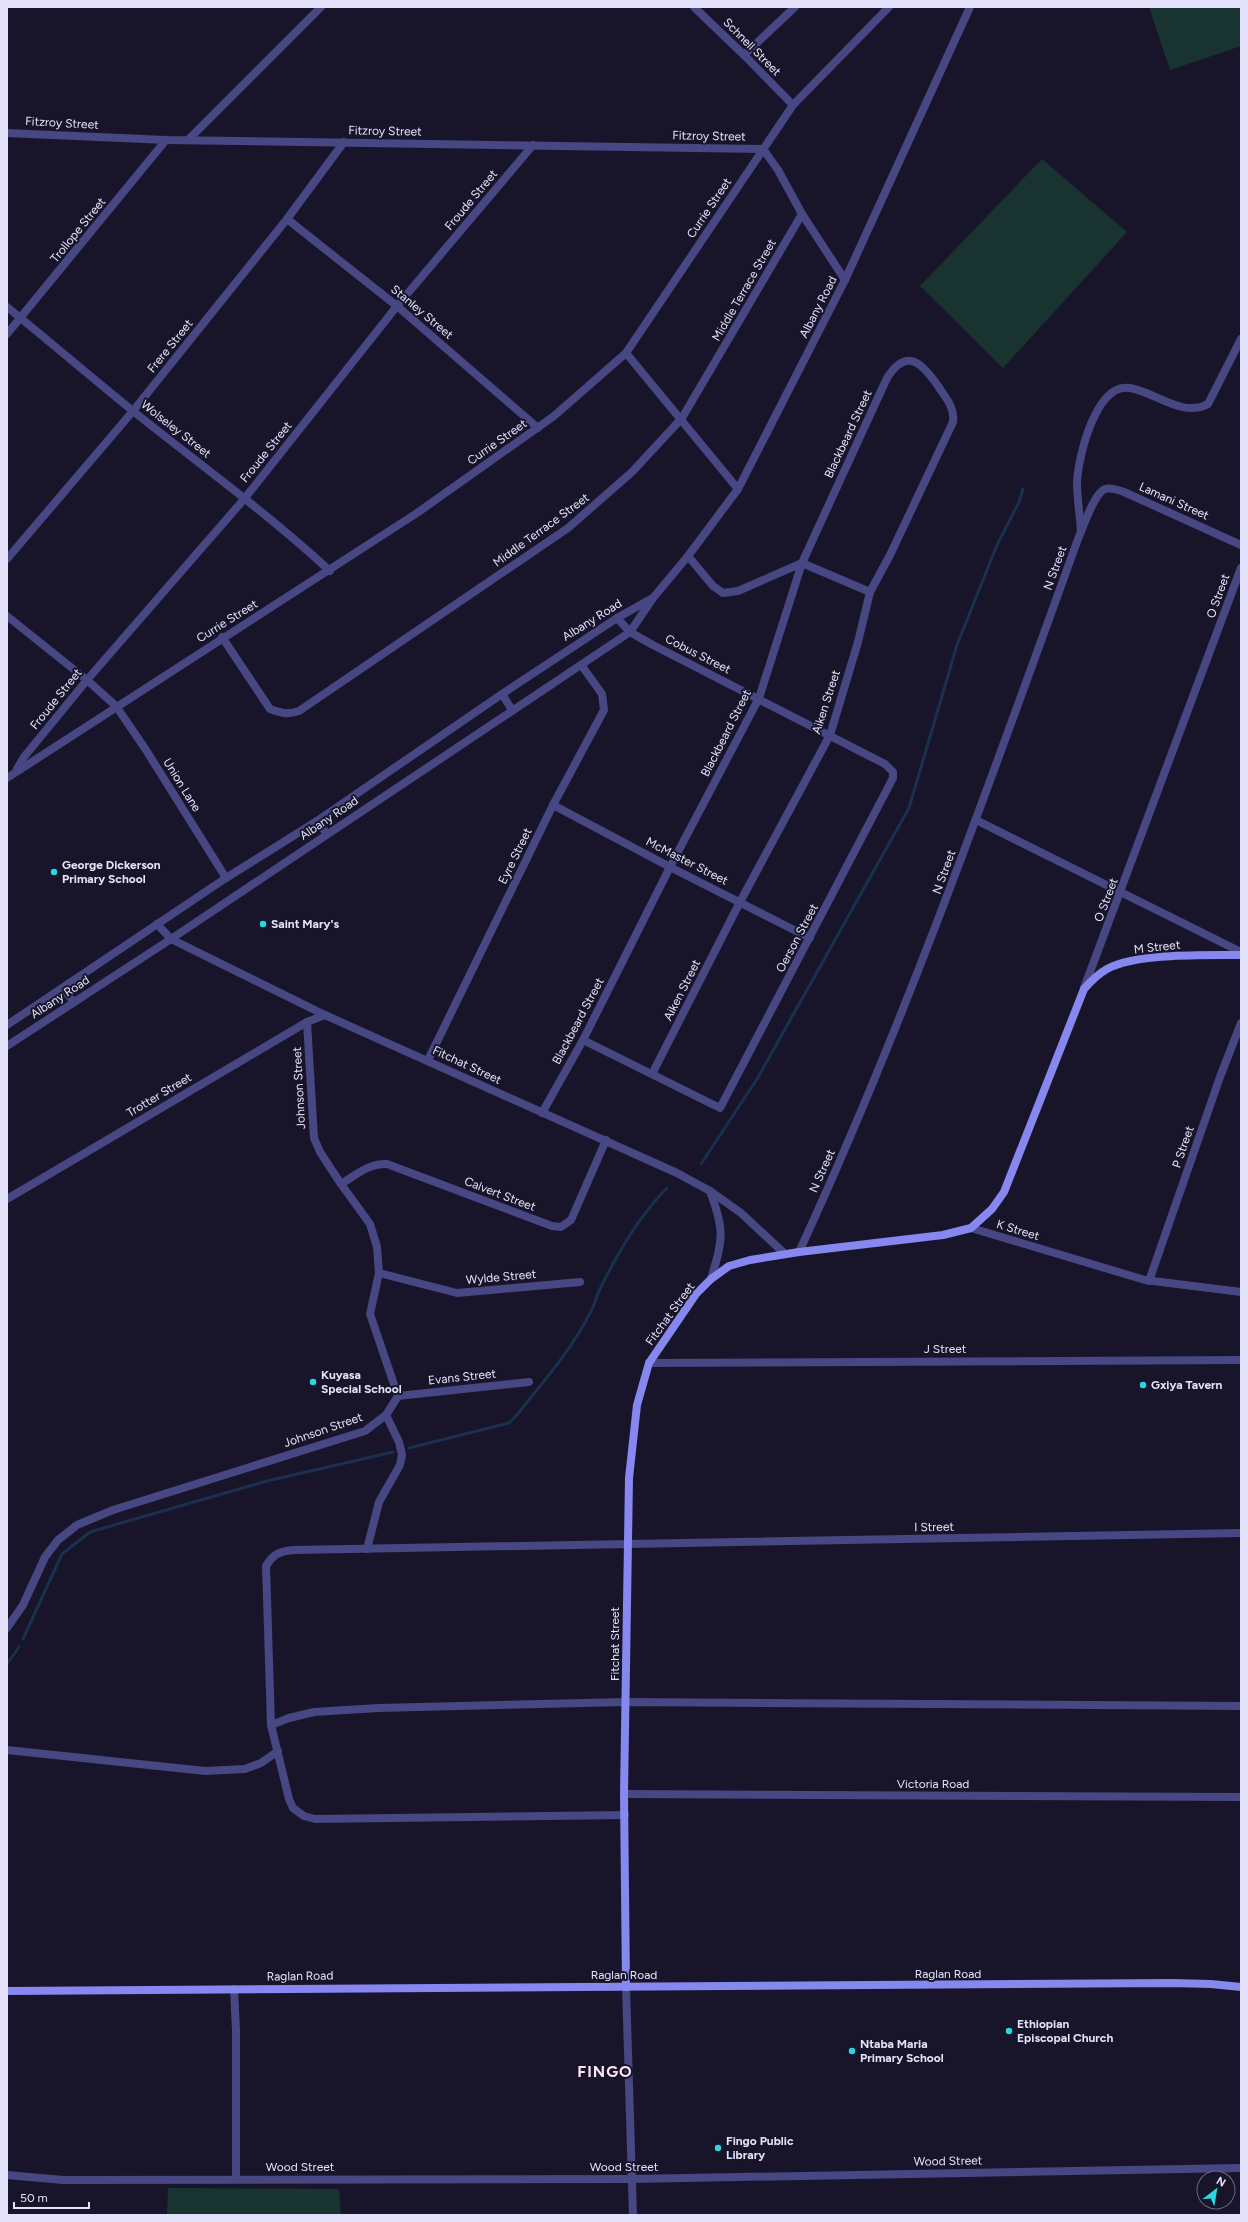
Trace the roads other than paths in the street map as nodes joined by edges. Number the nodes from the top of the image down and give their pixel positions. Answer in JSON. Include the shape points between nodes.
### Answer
{"nodes":[{"id":1,"x":321,"y":7,"type":"edge"},
{"id":2,"x":694,"y":7,"type":"edge"},
{"id":3,"x":795,"y":7,"type":"edge"},
{"id":4,"x":889,"y":7,"type":"edge"},
{"id":5,"x":970,"y":7,"type":"edge"},
{"id":6,"x":744,"y":55,"type":"junction"},
{"id":7,"x":793,"y":105,"type":"junction"},
{"id":8,"x":7,"y":133,"type":"edge"},
{"id":9,"x":166,"y":140,"type":"junction"},
{"id":10,"x":188,"y":140,"type":"junction"},
{"id":11,"x":344,"y":142,"type":"junction"},
{"id":12,"x":533,"y":145,"type":"junction"},
{"id":13,"x":763,"y":149,"type":"junction"},
{"id":14,"x":802,"y":214,"type":"junction"},
{"id":15,"x":287,"y":219,"type":"junction"},
{"id":16,"x":845,"y":280,"type":"junction"},
{"id":17,"x":397,"y":306,"type":"junction"},
{"id":18,"x":7,"y":307,"type":"edge"},
{"id":19,"x":21,"y":318,"type":"junction"},
{"id":20,"x":7,"y":334,"type":"edge"},
{"id":21,"x":1241,"y":339,"type":"edge"},
{"id":22,"x":626,"y":353,"type":"junction"},
{"id":23,"x":910,"y":360,"type":"joint"},
{"id":24,"x":133,"y":411,"type":"junction"},
{"id":25,"x":682,"y":418,"type":"junction"},
{"id":26,"x":538,"y":428,"type":"junction"},
{"id":27,"x":738,"y":489,"type":"junction"},
{"id":28,"x":1098,"y":495,"type":"joint"},
{"id":29,"x":245,"y":498,"type":"junction"},
{"id":30,"x":1082,"y":532,"type":"junction"},
{"id":31,"x":1241,"y":545,"type":"edge"},
{"id":32,"x":688,"y":556,"type":"junction"},
{"id":33,"x":7,"y":559,"type":"edge"},
{"id":34,"x":802,"y":563,"type":"junction"},
{"id":35,"x":1241,"y":568,"type":"edge"},
{"id":36,"x":330,"y":571,"type":"junction"},
{"id":37,"x":870,"y":592,"type":"junction"},
{"id":38,"x":653,"y":598,"type":"junction"},
{"id":39,"x":7,"y":616,"type":"edge"},
{"id":40,"x":617,"y":618,"type":"junction"},
{"id":41,"x":630,"y":632,"type":"junction"},
{"id":42,"x":222,"y":637,"type":"junction"},
{"id":43,"x":582,"y":666,"type":"junction"},
{"id":44,"x":87,"y":680,"type":"junction"},
{"id":45,"x":502,"y":694,"type":"junction"},
{"id":46,"x":759,"y":698,"type":"junction"},
{"id":47,"x":116,"y":706,"type":"junction"},
{"id":48,"x":512,"y":710,"type":"junction"},
{"id":49,"x":830,"y":735,"type":"junction"},
{"id":50,"x":16,"y":772,"type":"junction"},
{"id":51,"x":7,"y":778,"type":"edge"},
{"id":52,"x":893,"y":778,"type":"joint"},
{"id":53,"x":553,"y":805,"type":"junction"},
{"id":54,"x":976,"y":820,"type":"junction"},
{"id":55,"x":317,"y":821,"type":"junction"},
{"id":56,"x":326,"y":834,"type":"junction"},
{"id":57,"x":670,"y":867,"type":"junction"},
{"id":58,"x":226,"y":878,"type":"junction"},
{"id":59,"x":1122,"y":892,"type":"junction"},
{"id":60,"x":740,"y":902,"type":"junction"},
{"id":61,"x":158,"y":924,"type":"junction"},
{"id":62,"x":810,"y":938,"type":"junction"},
{"id":63,"x":171,"y":939,"type":"junction"},
{"id":64,"x":1241,"y":952,"type":"edge"},
{"id":65,"x":1241,"y":955,"type":"edge"},
{"id":66,"x":62,"y":988,"type":"junction"},
{"id":67,"x":1084,"y":989,"type":"junction"},
{"id":68,"x":74,"y":1002,"type":"junction"},
{"id":69,"x":325,"y":1015,"type":"junction"},
{"id":70,"x":307,"y":1022,"type":"junction"},
{"id":71,"x":1241,"y":1023,"type":"edge"},
{"id":72,"x":7,"y":1025,"type":"edge"},
{"id":73,"x":584,"y":1040,"type":"junction"},
{"id":74,"x":7,"y":1046,"type":"edge"},
{"id":75,"x":428,"y":1060,"type":"junction"},
{"id":76,"x":652,"y":1074,"type":"junction"},
{"id":77,"x":542,"y":1113,"type":"junction"},
{"id":78,"x":606,"y":1140,"type":"junction"},
{"id":79,"x":341,"y":1184,"type":"junction"},
{"id":80,"x":710,"y":1191,"type":"junction"},
{"id":81,"x":7,"y":1199,"type":"edge"},
{"id":82,"x":971,"y":1228,"type":"junction"},
{"id":83,"x":799,"y":1252,"type":"junction"},
{"id":84,"x":785,"y":1254,"type":"junction"},
{"id":85,"x":379,"y":1273,"type":"junction"},
{"id":86,"x":711,"y":1279,"type":"junction"},
{"id":87,"x":1150,"y":1280,"type":"junction"},
{"id":88,"x":580,"y":1282,"type":"dead end"},
{"id":89,"x":1241,"y":1292,"type":"edge"},
{"id":90,"x":1241,"y":1360,"type":"edge"},
{"id":91,"x":649,"y":1363,"type":"junction"},
{"id":92,"x":529,"y":1382,"type":"dead end"},
{"id":93,"x":398,"y":1396,"type":"junction"},
{"id":94,"x":386,"y":1415,"type":"junction"},
{"id":95,"x":1241,"y":1533,"type":"edge"},
{"id":96,"x":627,"y":1544,"type":"junction"},
{"id":97,"x":367,"y":1549,"type":"junction"},
{"id":98,"x":7,"y":1628,"type":"edge"},
{"id":99,"x":627,"y":1702,"type":"junction"},
{"id":100,"x":1241,"y":1706,"type":"edge"},
{"id":101,"x":272,"y":1725,"type":"junction"},
{"id":102,"x":7,"y":1750,"type":"edge"},
{"id":103,"x":278,"y":1751,"type":"junction"},
{"id":104,"x":624,"y":1794,"type":"junction"},
{"id":105,"x":1241,"y":1797,"type":"edge"},
{"id":106,"x":625,"y":1815,"type":"junction"},
{"id":107,"x":626,"y":1987,"type":"junction"},
{"id":108,"x":1241,"y":1987,"type":"edge"},
{"id":109,"x":234,"y":1989,"type":"junction"},
{"id":110,"x":7,"y":1991,"type":"edge"},
{"id":111,"x":1241,"y":2168,"type":"edge"},
{"id":112,"x":7,"y":2175,"type":"edge"},
{"id":113,"x":236,"y":2179,"type":"junction"},
{"id":114,"x":632,"y":2179,"type":"junction"},
{"id":115,"x":633,"y":2215,"type":"edge"}],
"edges":[{"from":1,"to":10,"type":"street"},
{"from":2,"to":6,"type":"street","name":"Schnell Street"},
{"from":3,"to":6,"type":"street"},
{"from":4,"to":7,"type":"street","name":"Currie Street"},
{"from":5,"to":16,"type":"street","name":"Albany Road"},
{"from":6,"to":7,"type":"street","name":"Schnell Street"},
{"from":7,"to":13,"type":"street","name":"Currie Street"},
{"from":8,"to":9,"type":"street","name":"Fitzroy Street"},
{"from":9,"to":10,"type":"street","name":"Fitzroy Street"},
{"from":9,"to":19,"type":"street","name":"Trollope Street"},
{"from":10,"to":11,"type":"street","name":"Fitzroy Street"},
{"from":11,"to":12,"type":"street","name":"Fitzroy Street"},
{"from":11,"to":15,"type":"street","name":"Frere Street"},
{"from":12,"to":13,"type":"street","name":"Fitzroy Street"},
{"from":12,"to":17,"type":"street","name":"Froude Street"},
{"from":13,"to":14,"type":"street","via":[[778,170]]},
{"from":13,"to":22,"type":"street","name":"Currie Street"},
{"from":14,"to":16,"type":"street"},
{"from":14,"to":25,"type":"street","name":"Middle Terrace Street"},
{"from":15,"to":17,"type":"street","name":"Stanley Street"},
{"from":15,"to":24,"type":"street","name":"Frere Street"},
{"from":16,"to":27,"type":"street","name":"Albany Road"},
{"from":17,"to":26,"type":"street","name":"Stanley Street"},
{"from":17,"to":29,"type":"street","name":"Froude Street"},
{"from":18,"to":19,"type":"street","name":"Wolseley Street"},
{"from":19,"to":20,"type":"street","name":"Trollope Street"},
{"from":19,"to":24,"type":"street","name":"Wolseley Street"},
{"from":21,"to":30,"type":"street","via":[[1208,404],[1202,407],[1187,408],[1129,388],[1114,390],[1109,394],[1098,409],[1081,457],[1077,483]]},
{"from":22,"to":25,"type":"street"},
{"from":22,"to":26,"type":"street","name":"Currie Street"},
{"from":23,"to":34,"type":"street","name":"Blackbeard Street","via":[[898,365],[887,378]]},
{"from":23,"to":37,"type":"street","name":"Aiken Street","via":[[918,362],[930,374],[950,403],[954,413],[953,422]]},
{"from":24,"to":29,"type":"street","name":"Wolseley Street"},
{"from":24,"to":33,"type":"street","name":"Frere Street"},
{"from":25,"to":27,"type":"street"},
{"from":25,"to":42,"type":"street","name":"Middle Terrace Street","via":[[632,472],[568,528],[299,711],[282,714],[270,709]]},
{"from":26,"to":36,"type":"street","name":"Currie Street"},
{"from":27,"to":32,"type":"street","name":"Albany Road"},
{"from":28,"to":30,"type":"street","name":"N Street"},
{"from":28,"to":31,"type":"street","name":"Lamani Street","via":[[1112,488],[1124,492]]},
{"from":29,"to":36,"type":"street","name":"Wolseley Street"},
{"from":29,"to":44,"type":"street","name":"Froude Street"},
{"from":30,"to":54,"type":"street","name":"N Street"},
{"from":32,"to":34,"type":"street","via":[[713,586],[723,593],[738,591]]},
{"from":32,"to":38,"type":"street","name":"Albany Road"},
{"from":34,"to":37,"type":"street"},
{"from":34,"to":46,"type":"street","name":"Blackbeard Street"},
{"from":35,"to":59,"type":"street","name":"O Street"},
{"from":36,"to":42,"type":"street","name":"Currie Street"},
{"from":37,"to":49,"type":"street","name":"Aiken Street"},
{"from":38,"to":40,"type":"street","name":"Albany Road"},
{"from":38,"to":41,"type":"street","name":"Albany Road"},
{"from":39,"to":44,"type":"street","name":"Union Lane"},
{"from":40,"to":41,"type":"street","name":"Cobus Street"},
{"from":40,"to":45,"type":"street","name":"Albany Road"},
{"from":41,"to":43,"type":"street","name":"Albany Road"},
{"from":41,"to":46,"type":"street","name":"Cobus Street"},
{"from":42,"to":47,"type":"street","name":"Currie Street"},
{"from":43,"to":48,"type":"street","name":"Albany Road"},
{"from":43,"to":53,"type":"street","name":"Eyre Street","via":[[602,694],[604,710]]},
{"from":44,"to":47,"type":"street","name":"Union Lane"},
{"from":44,"to":50,"type":"street","name":"Froude Street","via":[[24,757]]},
{"from":45,"to":48,"type":"street"},
{"from":45,"to":55,"type":"street","name":"Albany Road"},
{"from":46,"to":49,"type":"street","name":"Cobus Street"},
{"from":46,"to":57,"type":"street","name":"Blackbeard Street"},
{"from":47,"to":50,"type":"street","name":"Currie Street"},
{"from":47,"to":58,"type":"street","name":"Union Lane"},
{"from":48,"to":56,"type":"street","name":"Albany Road"},
{"from":49,"to":52,"type":"street","name":"Cobus Street","via":[[885,764],[893,772]]},
{"from":49,"to":60,"type":"street","name":"Aiken Street"},
{"from":50,"to":51,"type":"street","name":"Currie Street"},
{"from":52,"to":62,"type":"street","name":"Oerson Street"},
{"from":53,"to":57,"type":"street","name":"McMaster Street"},
{"from":53,"to":75,"type":"street","name":"Eyre Street"},
{"from":54,"to":59,"type":"street"},
{"from":54,"to":83,"type":"street","name":"N Street","via":[[925,956],[836,1171]]},
{"from":55,"to":56,"type":"street"},
{"from":55,"to":58,"type":"street","name":"Albany Road"},
{"from":56,"to":63,"type":"street","name":"Albany Road"},
{"from":57,"to":60,"type":"street","name":"McMaster Street"},
{"from":57,"to":73,"type":"street","name":"Blackbeard Street"},
{"from":58,"to":61,"type":"street","name":"Albany Road"},
{"from":59,"to":64,"type":"street"},
{"from":59,"to":67,"type":"street","name":"O Street"},
{"from":60,"to":62,"type":"street","name":"McMaster Street"},
{"from":60,"to":76,"type":"street","name":"Aiken Street"},
{"from":61,"to":63,"type":"street","name":"Fitchat Street"},
{"from":61,"to":66,"type":"street","name":"Albany Road"},
{"from":62,"to":76,"type":"street","name":"Oerson Street","via":[[720,1108]]},
{"from":63,"to":68,"type":"street","name":"Albany Road"},
{"from":63,"to":69,"type":"street","name":"Fitchat Street"},
{"from":65,"to":67,"type":"street","name":"M Street","via":[[1157,958],[1126,962],[1109,968],[1095,977]]},
{"from":66,"to":68,"type":"street"},
{"from":66,"to":72,"type":"street","name":"Albany Road"},
{"from":67,"to":82,"type":"street","name":"O Street","via":[[1012,1177],[992,1209]]},
{"from":68,"to":74,"type":"street","name":"Albany Road"},
{"from":69,"to":70,"type":"street","name":"Trotter Street"},
{"from":69,"to":75,"type":"street","name":"Fitchat Street"},
{"from":70,"to":79,"type":"street","name":"Johnson Street","via":[[314,1138]]},
{"from":70,"to":81,"type":"street","name":"Trotter Street"},
{"from":71,"to":87,"type":"street","name":"P Street"},
{"from":73,"to":76,"type":"street"},
{"from":73,"to":77,"type":"street","name":"Blackbeard Street"},
{"from":75,"to":77,"type":"street","name":"Fitchat Street"},
{"from":77,"to":78,"type":"street","name":"Fitchat Street"},
{"from":78,"to":79,"type":"street","name":"Calvert Street","via":[[571,1220],[561,1227],[552,1226],[387,1164],[377,1163],[369,1166]]},
{"from":78,"to":80,"type":"street","name":"Fitchat Street"},
{"from":79,"to":85,"type":"street","name":"Johnson Street","via":[[370,1224],[377,1247]]},
{"from":80,"to":84,"type":"street","name":"Fitchat Street","via":[[742,1213]]},
{"from":80,"to":86,"type":"street","via":[[720,1218],[721,1244]]},
{"from":82,"to":83,"type":"street","via":[[943,1235]]},
{"from":82,"to":87,"type":"street","name":"K Street","via":[[1035,1249]]},
{"from":83,"to":84,"type":"street"},
{"from":84,"to":86,"type":"street","name":"Fitchat Street","via":[[729,1266]]},
{"from":85,"to":88,"type":"street","name":"Wylde Street","via":[[456,1293]]},
{"from":85,"to":93,"type":"street","name":"Johnson Street","via":[[370,1314]]},
{"from":86,"to":91,"type":"street","name":"Fitchat Street","via":[[686,1307]]},
{"from":87,"to":89,"type":"street","name":"K Street"},
{"from":90,"to":91,"type":"street","name":"J Street"},
{"from":91,"to":96,"type":"street","name":"Fitchat Street","via":[[633,1428]]},
{"from":92,"to":93,"type":"street","name":"Evans Street"},
{"from":93,"to":94,"type":"street","name":"Johnson Street"},
{"from":94,"to":97,"type":"street","via":[[402,1454],[400,1465],[379,1502]]},
{"from":94,"to":98,"type":"street","name":"Johnson Street","via":[[365,1431],[113,1510],[77,1525],[58,1540],[45,1557],[23,1604]]},
{"from":95,"to":96,"type":"street","name":"I Street"},
{"from":96,"to":97,"type":"street","name":"I Street"},
{"from":96,"to":99,"type":"street","name":"Fitchat Street"},
{"from":97,"to":101,"type":"street","name":"I Street","via":[[282,1551],[274,1554],[266,1566]]},
{"from":99,"to":100,"type":"street"},
{"from":99,"to":101,"type":"street","via":[[314,1712]]},
{"from":99,"to":104,"type":"street","name":"Fitchat Street"},
{"from":101,"to":103,"type":"street","name":"I Street"},
{"from":102,"to":103,"type":"street","via":[[205,1771],[245,1769],[261,1763]]},
{"from":103,"to":106,"type":"street","name":"I Street","via":[[293,1808],[304,1816],[315,1819]]},
{"from":104,"to":105,"type":"street","name":"Victoria Road"},
{"from":104,"to":106,"type":"street","name":"Fitchat Street"},
{"from":106,"to":107,"type":"street","name":"Fitchat Street"},
{"from":107,"to":108,"type":"street","name":"Raglan Road","via":[[1172,1983]]},
{"from":107,"to":109,"type":"street","name":"Raglan Road"},
{"from":107,"to":114,"type":"street"},
{"from":109,"to":110,"type":"street","name":"Raglan Road"},
{"from":109,"to":113,"type":"street"},
{"from":111,"to":114,"type":"street","name":"Wood Street"},
{"from":112,"to":113,"type":"street","name":"Wood Street","via":[[63,2180]]},
{"from":113,"to":114,"type":"street","name":"Wood Street"},
{"from":114,"to":115,"type":"street"}]}
